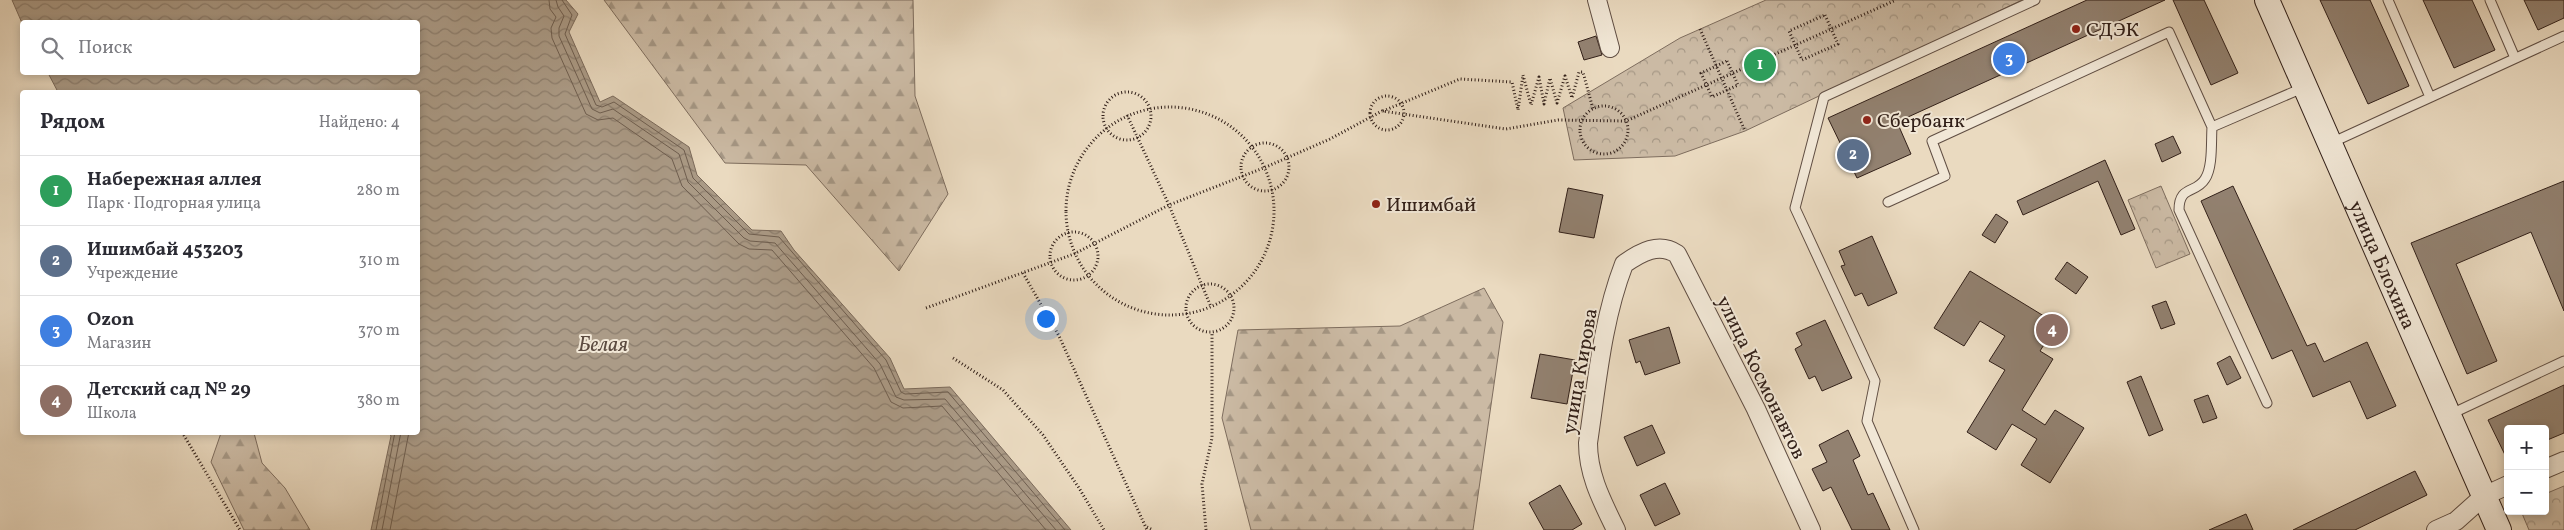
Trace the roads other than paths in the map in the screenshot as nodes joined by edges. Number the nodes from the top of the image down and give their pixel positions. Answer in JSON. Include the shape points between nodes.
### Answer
{"nodes":[{"id":1,"x":1597,"y":0,"type":"edge"},
{"id":2,"x":2035,"y":0,"type":"edge"},
{"id":3,"x":2267,"y":0,"type":"edge"},
{"id":4,"x":2388,"y":0,"type":"edge"},
{"id":5,"x":2490,"y":0,"type":"edge"},
{"id":6,"x":2564,"y":36,"type":"edge"},
{"id":7,"x":1610,"y":48,"type":"dead end"},
{"id":8,"x":2515,"y":58,"type":"junction"},
{"id":9,"x":2305,"y":87,"type":"junction"},
{"id":10,"x":2430,"y":97,"type":"junction"},
{"id":11,"x":2212,"y":127,"type":"junction"},
{"id":12,"x":2330,"y":144,"type":"junction"},
{"id":13,"x":1888,"y":202,"type":"dead end"},
{"id":14,"x":1668,"y":248,"type":"joint"},
{"id":15,"x":2564,"y":361,"type":"edge"},
{"id":16,"x":2267,"y":403,"type":"dead end"},
{"id":17,"x":2448,"y":416,"type":"junction"},
{"id":18,"x":2564,"y":461,"type":"edge"},
{"id":19,"x":2549,"y":467,"type":"edge"},
{"id":20,"x":2504,"y":487,"type":"edge"},
{"id":21,"x":2484,"y":496,"type":"junction"},
{"id":22,"x":1616,"y":530,"type":"edge"},
{"id":23,"x":1811,"y":530,"type":"edge"},
{"id":24,"x":1914,"y":530,"type":"edge"},
{"id":25,"x":2436,"y":530,"type":"edge"},
{"id":26,"x":2499,"y":530,"type":"edge"}],
"edges":[{"from":1,"to":7,"type":"street"},
{"from":2,"to":24,"type":"lane","via":[[1824,97],[1795,208],[1874,381],[1867,421]]},
{"from":3,"to":9,"type":"main road","name":"улица Блохина"},
{"from":4,"to":10,"type":"lane"},
{"from":5,"to":8,"type":"lane"},
{"from":6,"to":8,"type":"lane"},
{"from":8,"to":10,"type":"lane"},
{"from":9,"to":11,"type":"lane"},
{"from":9,"to":12,"type":"main road","name":"улица Блохина"},
{"from":10,"to":12,"type":"lane"},
{"from":11,"to":13,"type":"lane","via":[[2168,32],[1932,141],[1945,176]]},
{"from":11,"to":16,"type":"lane","via":[[2206,178],[2186,192],[2180,200],[2179,210]]},
{"from":12,"to":17,"type":"main road","name":"улица Блохина"},
{"from":14,"to":22,"type":"street","name":"улица Кирова","via":[[1657,247],[1624,264],[1605,328],[1588,461],[1592,481]]},
{"from":14,"to":23,"type":"street","name":"улица Космонавтов","via":[[1678,254],[1756,409]]},
{"from":15,"to":17,"type":"lane"},
{"from":17,"to":21,"type":"main road","name":"улица Блохина"},
{"from":18,"to":19,"type":"street"},
{"from":20,"to":21,"type":"street"},
{"from":21,"to":25,"type":"street","via":[[2456,521]]},
{"from":21,"to":26,"type":"main road","name":"улица Блохина"}]}
